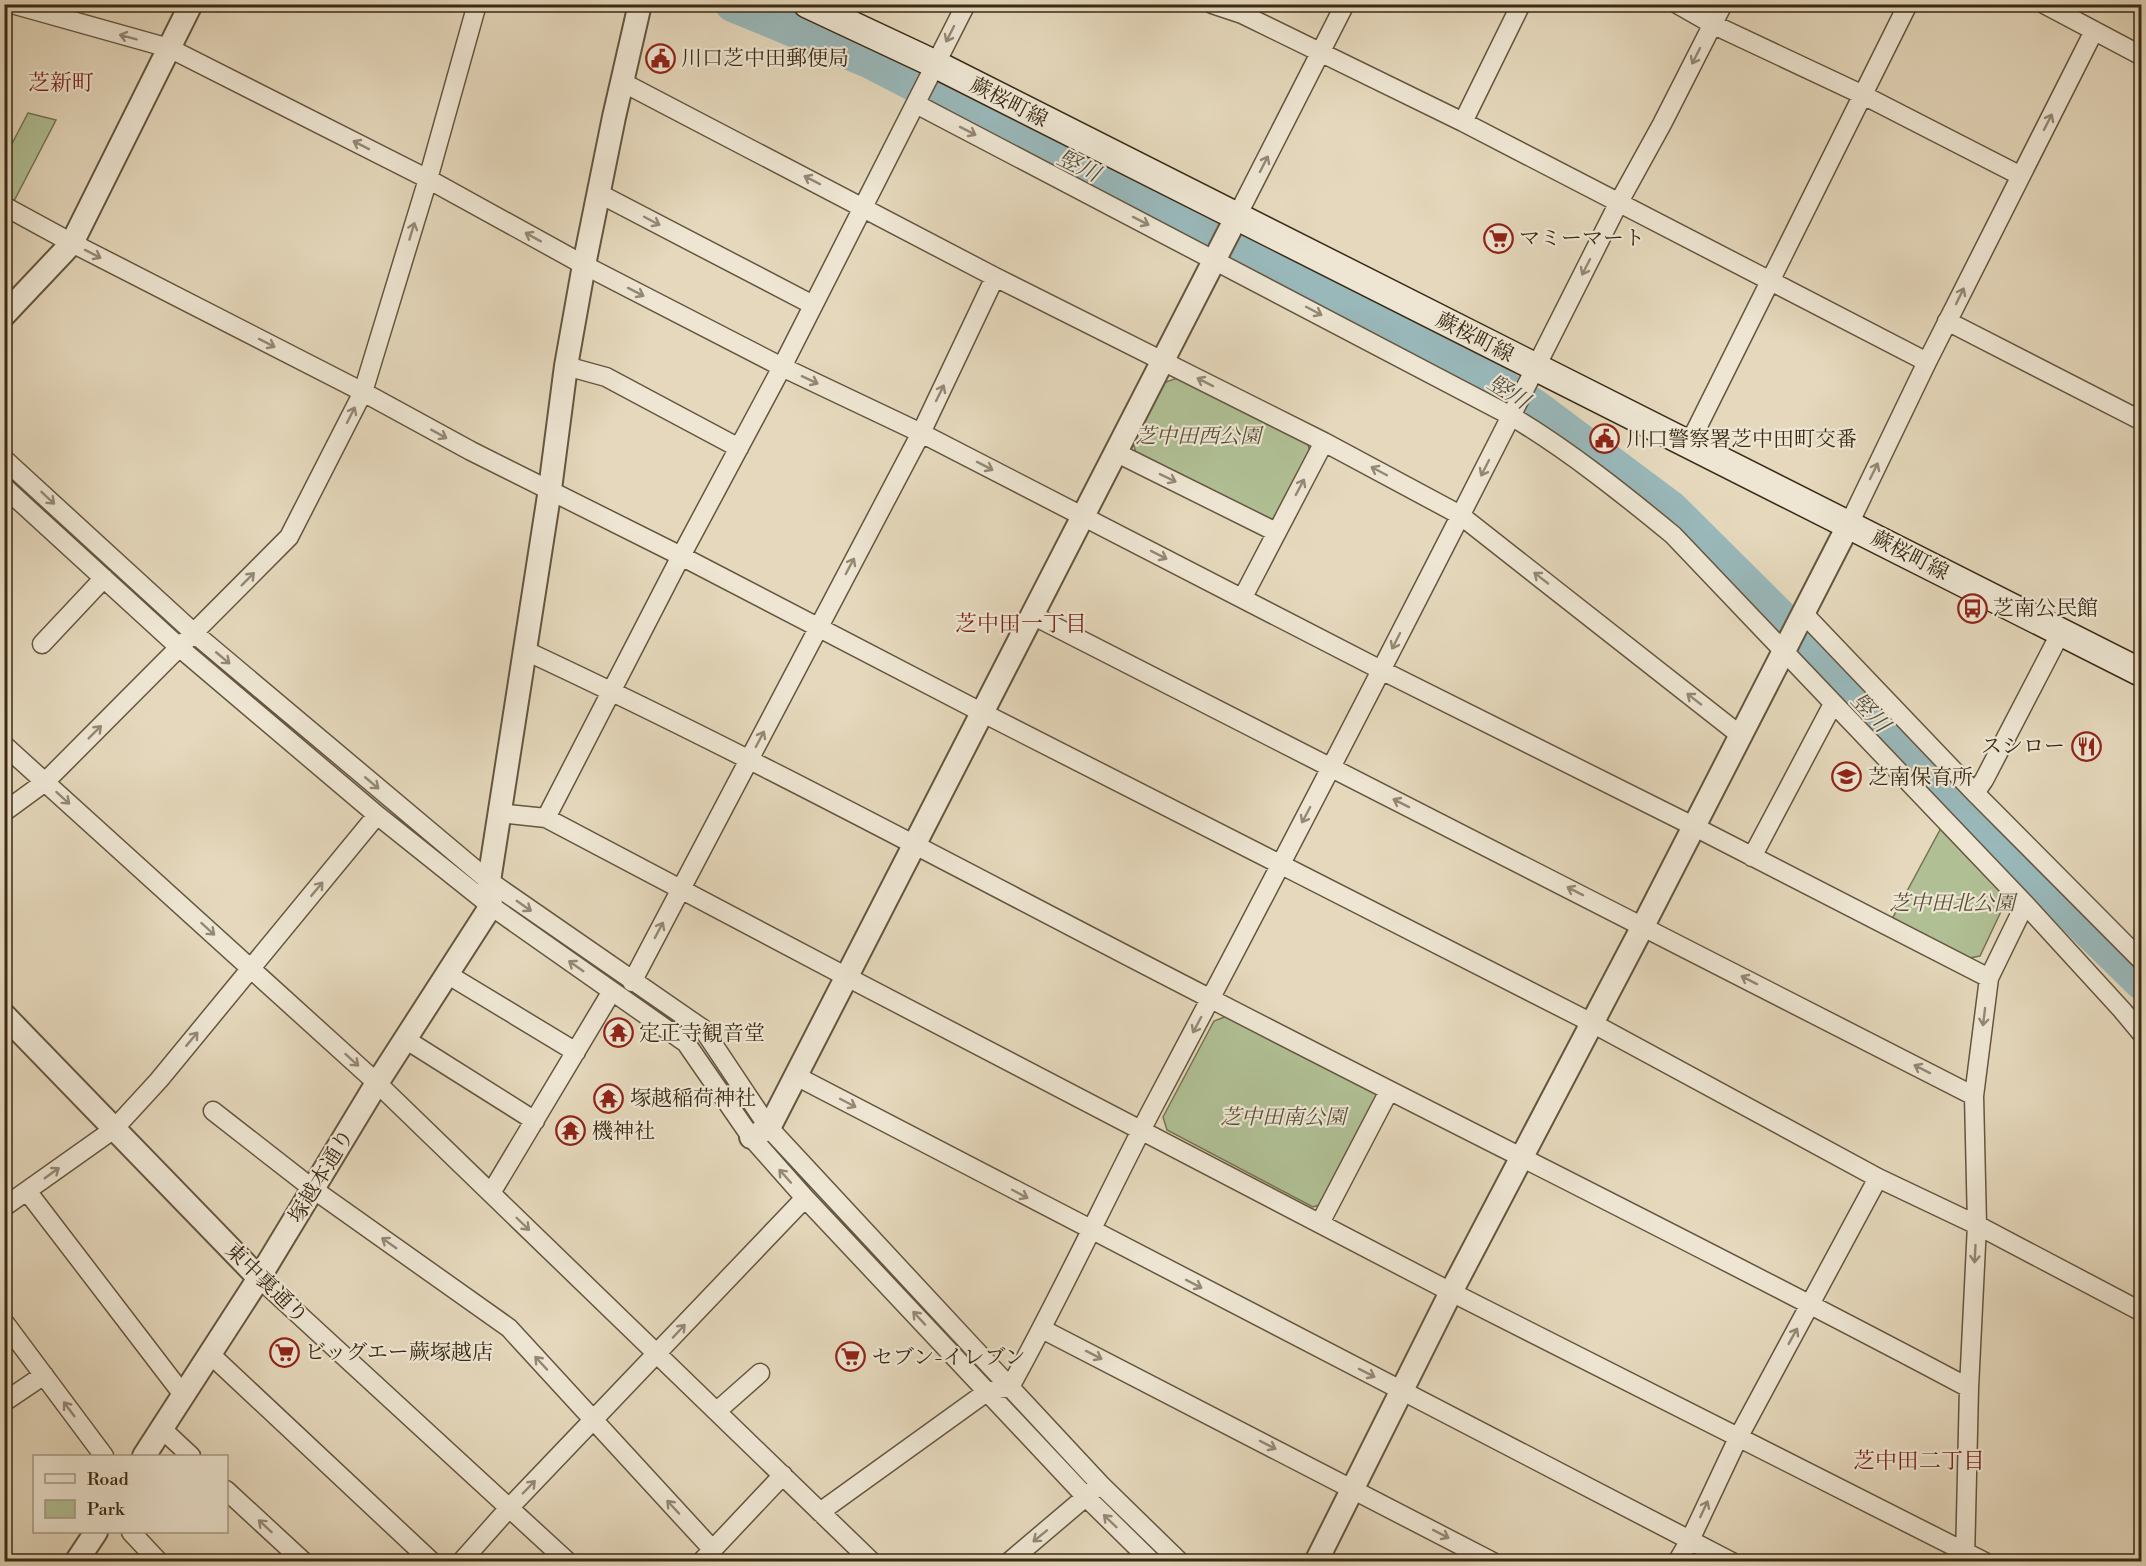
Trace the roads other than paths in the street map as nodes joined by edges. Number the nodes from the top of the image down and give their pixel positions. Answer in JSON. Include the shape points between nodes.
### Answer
{"nodes":[{"id":1,"x":12,"y":4,"type":"edge"},
{"id":2,"x":191,"y":4,"type":"edge"},
{"id":3,"x":477,"y":4,"type":"edge"},
{"id":4,"x":640,"y":4,"type":"edge"},
{"id":5,"x":807,"y":4,"type":"edge"},
{"id":6,"x":966,"y":4,"type":"edge"},
{"id":7,"x":1212,"y":4,"type":"edge"},
{"id":8,"x":1345,"y":4,"type":"edge"},
{"id":9,"x":1521,"y":4,"type":"edge"},
{"id":10,"x":1677,"y":4,"type":"edge"},
{"id":11,"x":1723,"y":4,"type":"edge"},
{"id":12,"x":1908,"y":4,"type":"edge"},
{"id":13,"x":2043,"y":4,"type":"edge"},
{"id":14,"x":1712,"y":24,"type":"junction"},
{"id":15,"x":2094,"y":31,"type":"junction"},
{"id":16,"x":169,"y":48,"type":"junction"},
{"id":17,"x":1320,"y":52,"type":"junction"},
{"id":18,"x":2142,"y":56,"type":"edge"},
{"id":19,"x":933,"y":69,"type":"junction"},
{"id":20,"x":622,"y":82,"type":"junction"},
{"id":21,"x":1863,"y":96,"type":"junction"},
{"id":22,"x":918,"y":101,"type":"junction"},
{"id":23,"x":1463,"y":122,"type":"junction"},
{"id":24,"x":2020,"y":176,"type":"junction"},
{"id":25,"x":428,"y":179,"type":"junction"},
{"id":26,"x":600,"y":194,"type":"junction"},
{"id":27,"x":1619,"y":202,"type":"junction"},
{"id":28,"x":4,"y":206,"type":"edge"},
{"id":29,"x":864,"y":207,"type":"junction"},
{"id":30,"x":1235,"y":220,"type":"junction"},
{"id":31,"x":72,"y":243,"type":"junction"},
{"id":32,"x":1218,"y":255,"type":"junction"},
{"id":33,"x":584,"y":265,"type":"junction"},
{"id":34,"x":995,"y":278,"type":"junction"},
{"id":35,"x":1771,"y":281,"type":"junction"},
{"id":36,"x":813,"y":305,"type":"junction"},
{"id":37,"x":4,"y":315,"type":"edge"},
{"id":38,"x":1947,"y":321,"type":"junction"},
{"id":39,"x":1163,"y":361,"type":"junction"},
{"id":40,"x":1927,"y":362,"type":"junction"},
{"id":41,"x":566,"y":366,"type":"junction"},
{"id":42,"x":782,"y":367,"type":"junction"},
{"id":43,"x":1533,"y":374,"type":"junction"},
{"id":44,"x":363,"y":392,"type":"junction"},
{"id":45,"x":1513,"y":412,"type":"junction"},
{"id":46,"x":2142,"y":421,"type":"edge"},
{"id":47,"x":921,"y":432,"type":"junction"},
{"id":48,"x":1324,"y":442,"type":"junction"},
{"id":49,"x":1689,"y":444,"type":"junction"},
{"id":50,"x":739,"y":448,"type":"junction"},
{"id":51,"x":1115,"y":452,"type":"junction"},
{"id":52,"x":4,"y":459,"type":"edge"},
{"id":53,"x":4,"y":487,"type":"edge"},
{"id":54,"x":550,"y":489,"type":"junction"},
{"id":55,"x":1461,"y":515,"type":"junction"},
{"id":56,"x":1082,"y":516,"type":"junction"},
{"id":57,"x":1849,"y":524,"type":"junction"},
{"id":58,"x":1276,"y":532,"type":"junction"},
{"id":59,"x":681,"y":556,"type":"junction"},
{"id":60,"x":104,"y":578,"type":"junction"},
{"id":61,"x":1243,"y":597,"type":"junction"},
{"id":62,"x":1032,"y":615,"type":"junction"},
{"id":63,"x":1802,"y":617,"type":"junction"},
{"id":64,"x":818,"y":627,"type":"junction"},
{"id":65,"x":2061,"y":632,"type":"junction"},
{"id":66,"x":194,"y":633,"type":"junction"},
{"id":67,"x":42,"y":644,"type":"dead end"},
{"id":68,"x":180,"y":648,"type":"junction"},
{"id":69,"x":1786,"y":648,"type":"junction"},
{"id":70,"x":524,"y":650,"type":"junction"},
{"id":71,"x":1381,"y":670,"type":"junction"},
{"id":72,"x":2142,"y":673,"type":"edge"},
{"id":73,"x":612,"y":691,"type":"junction"},
{"id":74,"x":1833,"y":704,"type":"junction"},
{"id":75,"x":983,"y":712,"type":"junction"},
{"id":76,"x":1740,"y":735,"type":"junction"},
{"id":77,"x":4,"y":745,"type":"edge"},
{"id":78,"x":748,"y":760,"type":"junction"},
{"id":79,"x":1331,"y":768,"type":"junction"},
{"id":80,"x":45,"y":782,"type":"junction"},
{"id":81,"x":1975,"y":793,"type":"junction"},
{"id":82,"x":4,"y":812,"type":"edge"},
{"id":83,"x":499,"y":813,"type":"junction"},
{"id":84,"x":377,"y":815,"type":"junction"},
{"id":85,"x":546,"y":818,"type":"junction"},
{"id":86,"x":1693,"y":826,"type":"junction"},
{"id":87,"x":913,"y":846,"type":"junction"},
{"id":88,"x":1752,"y":857,"type":"junction"},
{"id":89,"x":1280,"y":864,"type":"junction"},
{"id":90,"x":681,"y":888,"type":"junction"},
{"id":91,"x":490,"y":894,"type":"junction"},
{"id":92,"x":2025,"y":904,"type":"junction"},
{"id":93,"x":1643,"y":926,"type":"junction"},
{"id":94,"x":2142,"y":961,"type":"edge"},
{"id":95,"x":251,"y":968,"type":"junction"},
{"id":96,"x":447,"y":974,"type":"junction"},
{"id":97,"x":847,"y":977,"type":"junction"},
{"id":98,"x":1989,"y":978,"type":"junction"},
{"id":99,"x":632,"y":982,"type":"junction"},
{"id":100,"x":612,"y":991,"type":"junction"},
{"id":101,"x":1210,"y":999,"type":"junction"},
{"id":102,"x":4,"y":1015,"type":"edge"},
{"id":103,"x":1592,"y":1023,"type":"junction"},
{"id":104,"x":2142,"y":1034,"type":"edge"},
{"id":105,"x":405,"y":1039,"type":"junction"},
{"id":106,"x":576,"y":1052,"type":"junction"},
{"id":107,"x":796,"y":1076,"type":"junction"},
{"id":108,"x":377,"y":1083,"type":"junction"},
{"id":109,"x":1389,"y":1091,"type":"junction"},
{"id":110,"x":1974,"y":1096,"type":"junction"},
{"id":111,"x":213,"y":1111,"type":"dead end"},
{"id":112,"x":535,"y":1121,"type":"junction"},
{"id":113,"x":114,"y":1129,"type":"junction"},
{"id":114,"x":1142,"y":1130,"type":"junction"},
{"id":115,"x":760,"y":1133,"type":"junction"},
{"id":116,"x":1521,"y":1159,"type":"junction"},
{"id":117,"x":1878,"y":1178,"type":"junction"},
{"id":118,"x":313,"y":1189,"type":"junction"},
{"id":119,"x":27,"y":1191,"type":"junction"},
{"id":120,"x":491,"y":1193,"type":"junction"},
{"id":121,"x":805,"y":1198,"type":"junction"},
{"id":122,"x":4,"y":1207,"type":"edge"},
{"id":123,"x":1320,"y":1223,"type":"junction"},
{"id":124,"x":1977,"y":1224,"type":"junction"},
{"id":125,"x":1091,"y":1231,"type":"junction"},
{"id":126,"x":260,"y":1278,"type":"junction"},
{"id":127,"x":1451,"y":1292,"type":"junction"},
{"id":128,"x":1810,"y":1304,"type":"junction"},
{"id":129,"x":2142,"y":1312,"type":"edge"},
{"id":130,"x":4,"y":1322,"type":"edge"},
{"id":131,"x":1042,"y":1329,"type":"junction"},
{"id":132,"x":210,"y":1354,"type":"junction"},
{"id":133,"x":658,"y":1354,"type":"junction"},
{"id":134,"x":760,"y":1373,"type":"dead end"},
{"id":135,"x":44,"y":1375,"type":"junction"},
{"id":136,"x":1010,"y":1387,"type":"junction"},
{"id":137,"x":1969,"y":1388,"type":"junction"},
{"id":138,"x":1402,"y":1390,"type":"junction"},
{"id":139,"x":988,"y":1391,"type":"junction"},
{"id":140,"x":183,"y":1396,"type":"junction"},
{"id":141,"x":4,"y":1401,"type":"edge"},
{"id":142,"x":717,"y":1411,"type":"junction"},
{"id":143,"x":594,"y":1420,"type":"junction"},
{"id":144,"x":162,"y":1429,"type":"junction"},
{"id":145,"x":1739,"y":1436,"type":"junction"},
{"id":146,"x":103,"y":1455,"type":"edge"},
{"id":147,"x":145,"y":1455,"type":"edge"},
{"id":148,"x":190,"y":1455,"type":"edge"},
{"id":149,"x":783,"y":1475,"type":"junction"},
{"id":150,"x":1100,"y":1484,"type":"junction"},
{"id":151,"x":1353,"y":1489,"type":"junction"},
{"id":152,"x":228,"y":1492,"type":"edge"},
{"id":153,"x":1087,"y":1498,"type":"junction"},
{"id":154,"x":509,"y":1508,"type":"junction"},
{"id":155,"x":820,"y":1512,"type":"junction"},
{"id":156,"x":95,"y":1533,"type":"edge"},
{"id":157,"x":132,"y":1533,"type":"edge"},
{"id":158,"x":1690,"y":1540,"type":"junction"},
{"id":159,"x":707,"y":1556,"type":"edge"},
{"id":160,"x":1965,"y":1556,"type":"edge"},
{"id":161,"x":76,"y":1562,"type":"edge"},
{"id":162,"x":159,"y":1562,"type":"edge"},
{"id":163,"x":304,"y":1562,"type":"edge"},
{"id":164,"x":432,"y":1562,"type":"edge"},
{"id":165,"x":461,"y":1562,"type":"edge"},
{"id":166,"x":568,"y":1562,"type":"edge"},
{"id":167,"x":872,"y":1562,"type":"edge"},
{"id":168,"x":1009,"y":1562,"type":"edge"},
{"id":169,"x":1152,"y":1562,"type":"edge"},
{"id":170,"x":1180,"y":1562,"type":"edge"},
{"id":171,"x":1316,"y":1562,"type":"edge"},
{"id":172,"x":1493,"y":1562,"type":"edge"},
{"id":173,"x":1677,"y":1562,"type":"edge"},
{"id":174,"x":1732,"y":1562,"type":"edge"},
{"id":175,"x":1985,"y":1562,"type":"edge"}],
"edges":[{"from":16,"to":1,"type":"street","one_way":true},
{"from":2,"to":16,"type":"street"},
{"from":3,"to":25,"type":"street"},
{"from":4,"to":20,"type":"street"},
{"from":5,"to":19,"type":"main road","name":"蕨桜町線"},
{"from":6,"to":19,"type":"street","one_way":true},
{"from":7,"to":17,"type":"street","via":[[1242,14]]},
{"from":8,"to":17,"type":"street"},
{"from":9,"to":23,"type":"street"},
{"from":10,"to":14,"type":"street"},
{"from":11,"to":14,"type":"street"},
{"from":12,"to":21,"type":"street"},
{"from":13,"to":15,"type":"street"},
{"from":14,"to":21,"type":"street"},
{"from":14,"to":27,"type":"street","one_way":true},
{"from":15,"to":18,"type":"street"},
{"from":24,"to":15,"type":"street","one_way":true},
{"from":25,"to":16,"type":"street","one_way":true},
{"from":16,"to":31,"type":"street"},
{"from":17,"to":23,"type":"street"},
{"from":30,"to":17,"type":"street","one_way":true},
{"from":19,"to":22,"type":"street"},
{"from":19,"to":30,"type":"main road","name":"蕨桜町線"},
{"from":20,"to":26,"type":"street"},
{"from":29,"to":20,"type":"street","one_way":true},
{"from":21,"to":24,"type":"street"},
{"from":21,"to":35,"type":"street"},
{"from":22,"to":29,"type":"street"},
{"from":22,"to":32,"type":"street","one_way":true},
{"from":23,"to":27,"type":"street"},
{"from":38,"to":24,"type":"street","one_way":true},
{"from":33,"to":25,"type":"street","one_way":true},
{"from":44,"to":25,"type":"street","one_way":true},
{"from":26,"to":33,"type":"street"},
{"from":26,"to":36,"type":"street","one_way":true},
{"from":27,"to":35,"type":"street"},
{"from":27,"to":43,"type":"street","one_way":true},
{"from":28,"to":31,"type":"street"},
{"from":29,"to":34,"type":"street"},
{"from":29,"to":36,"type":"street"},
{"from":30,"to":32,"type":"street"},
{"from":30,"to":43,"type":"main road","name":"蕨桜町線"},
{"from":31,"to":37,"type":"street"},
{"from":31,"to":44,"type":"street","one_way":true},
{"from":32,"to":39,"type":"street"},
{"from":32,"to":45,"type":"street","one_way":true},
{"from":33,"to":41,"type":"street"},
{"from":33,"to":42,"type":"street","one_way":true},
{"from":34,"to":39,"type":"street"},
{"from":47,"to":34,"type":"street","one_way":true},
{"from":35,"to":40,"type":"street"},
{"from":35,"to":49,"type":"street"},
{"from":36,"to":42,"type":"street"},
{"from":38,"to":40,"type":"street"},
{"from":38,"to":46,"type":"street"},
{"from":48,"to":39,"type":"street","one_way":true},
{"from":39,"to":51,"type":"street"},
{"from":57,"to":40,"type":"street","one_way":true},
{"from":41,"to":50,"type":"street","via":[[606,377]]},
{"from":41,"to":54,"type":"street"},
{"from":42,"to":47,"type":"street","one_way":true},
{"from":42,"to":50,"type":"street"},
{"from":43,"to":45,"type":"street"},
{"from":43,"to":49,"type":"main road","name":"蕨桜町線"},
{"from":44,"to":54,"type":"street","one_way":true},
{"from":66,"to":44,"type":"street","one_way":true,"via":[[289,537]]},
{"from":45,"to":55,"type":"street","one_way":true},
{"from":45,"to":69,"type":"street","via":[[1673,535]]},
{"from":47,"to":56,"type":"street","one_way":true},
{"from":64,"to":47,"type":"street","one_way":true},
{"from":55,"to":48,"type":"street","one_way":true},
{"from":58,"to":48,"type":"street","one_way":true},
{"from":49,"to":57,"type":"main road","name":"蕨桜町線"},
{"from":50,"to":59,"type":"street"},
{"from":51,"to":56,"type":"street"},
{"from":51,"to":58,"type":"street","one_way":true},
{"from":52,"to":66,"type":"street","one_way":true},
{"from":53,"to":60,"type":"street"},
{"from":54,"to":59,"type":"street"},
{"from":54,"to":70,"type":"street"},
{"from":55,"to":71,"type":"street","one_way":true},
{"from":76,"to":55,"type":"street","one_way":true},
{"from":56,"to":61,"type":"street","one_way":true},
{"from":56,"to":62,"type":"street"},
{"from":57,"to":63,"type":"street"},
{"from":57,"to":65,"type":"main road","name":"蕨桜町線"},
{"from":58,"to":61,"type":"street"},
{"from":59,"to":64,"type":"street"},
{"from":59,"to":73,"type":"street"},
{"from":60,"to":67,"type":"street"},
{"from":60,"to":68,"type":"street"},
{"from":61,"to":71,"type":"street"},
{"from":62,"to":75,"type":"street"},
{"from":62,"to":79,"type":"street"},
{"from":63,"to":69,"type":"street"},
{"from":63,"to":81,"type":"street"},
{"from":64,"to":75,"type":"street"},
{"from":78,"to":64,"type":"street","one_way":true},
{"from":65,"to":72,"type":"main road","name":"蕨桜町線"},
{"from":65,"to":81,"type":"street"},
{"from":66,"to":68,"type":"street"},
{"from":66,"to":91,"type":"street","one_way":true},
{"from":80,"to":68,"type":"street","one_way":true},
{"from":68,"to":84,"type":"street"},
{"from":69,"to":74,"type":"street"},
{"from":69,"to":76,"type":"street"},
{"from":70,"to":73,"type":"street"},
{"from":70,"to":83,"type":"street"},
{"from":71,"to":79,"type":"street"},
{"from":71,"to":86,"type":"street"},
{"from":73,"to":78,"type":"street"},
{"from":73,"to":85,"type":"street"},
{"from":74,"to":88,"type":"street"},
{"from":74,"to":92,"type":"street"},
{"from":75,"to":87,"type":"street"},
{"from":75,"to":89,"type":"street"},
{"from":76,"to":86,"type":"street"},
{"from":77,"to":80,"type":"street"},
{"from":78,"to":87,"type":"street"},
{"from":78,"to":90,"type":"street"},
{"from":79,"to":89,"type":"street","one_way":true},
{"from":93,"to":79,"type":"street","one_way":true},
{"from":80,"to":82,"type":"street"},
{"from":80,"to":95,"type":"street","one_way":true},
{"from":81,"to":94,"type":"street"},
{"from":83,"to":85,"type":"street"},
{"from":83,"to":91,"type":"street"},
{"from":84,"to":91,"type":"street"},
{"from":95,"to":84,"type":"street","one_way":true},
{"from":85,"to":90,"type":"street"},
{"from":86,"to":88,"type":"street"},
{"from":86,"to":93,"type":"street"},
{"from":87,"to":97,"type":"street"},
{"from":87,"to":101,"type":"street"},
{"from":88,"to":98,"type":"street"},
{"from":89,"to":101,"type":"street"},
{"from":89,"to":103,"type":"street"},
{"from":90,"to":97,"type":"street"},
{"from":99,"to":90,"type":"street","one_way":true},
{"from":91,"to":96,"type":"street","name":"塚越本通り"},
{"from":91,"to":99,"type":"street","one_way":true},
{"from":100,"to":91,"type":"street","one_way":true},
{"from":92,"to":98,"type":"street"},
{"from":92,"to":104,"type":"street"},
{"from":93,"to":103,"type":"street"},
{"from":110,"to":93,"type":"street","one_way":true},
{"from":95,"to":108,"type":"street","one_way":true},
{"from":113,"to":95,"type":"street","one_way":true},
{"from":96,"to":105,"type":"street","name":"塚越本通り"},
{"from":96,"to":106,"type":"street"},
{"from":97,"to":107,"type":"street"},
{"from":97,"to":114,"type":"street"},
{"from":98,"to":110,"type":"street","one_way":true},
{"from":99,"to":115,"type":"street","via":[[703,1029]]},
{"from":100,"to":106,"type":"street"},
{"from":100,"to":115,"type":"street","via":[[686,1043]]},
{"from":101,"to":109,"type":"street"},
{"from":101,"to":114,"type":"street","one_way":true},
{"from":102,"to":113,"type":"street","name":"東中裏通り"},
{"from":103,"to":116,"type":"street"},
{"from":103,"to":117,"type":"street"},
{"from":105,"to":108,"type":"street","name":"塚越本通り"},
{"from":105,"to":112,"type":"street"},
{"from":106,"to":112,"type":"street"},
{"from":107,"to":115,"type":"street"},
{"from":107,"to":125,"type":"street","one_way":true},
{"from":108,"to":118,"type":"street","name":"塚越本通り"},
{"from":108,"to":120,"type":"street"},
{"from":109,"to":116,"type":"street"},
{"from":109,"to":123,"type":"street"},
{"from":110,"to":124,"type":"street"},
{"from":111,"to":118,"type":"street"},
{"from":112,"to":120,"type":"street"},
{"from":119,"to":113,"type":"street","one_way":true},
{"from":113,"to":126,"type":"street","name":"東中裏通り"},
{"from":114,"to":123,"type":"street"},
{"from":114,"to":125,"type":"street"},
{"from":121,"to":115,"type":"street","one_way":true},
{"from":115,"to":136,"type":"street"},
{"from":116,"to":127,"type":"street"},
{"from":116,"to":128,"type":"street"},
{"from":117,"to":124,"type":"street"},
{"from":117,"to":128,"type":"street"},
{"from":118,"to":126,"type":"street","name":"塚越本通り"},
{"from":143,"to":118,"type":"street","one_way":true,"via":[[509,1328]]},
{"from":119,"to":122,"type":"street"},
{"from":119,"to":140,"type":"street"},
{"from":120,"to":133,"type":"street","one_way":true},
{"from":133,"to":121,"type":"street","one_way":true},
{"from":139,"to":121,"type":"street","one_way":true},
{"from":123,"to":127,"type":"street"},
{"from":124,"to":129,"type":"street"},
{"from":124,"to":137,"type":"street","one_way":true},
{"from":125,"to":131,"type":"street"},
{"from":125,"to":138,"type":"street","one_way":true},
{"from":126,"to":132,"type":"street","name":"塚越本通り"},
{"from":126,"to":154,"type":"street","name":"東中裏通り"},
{"from":127,"to":138,"type":"street"},
{"from":127,"to":145,"type":"street"},
{"from":128,"to":137,"type":"street"},
{"from":145,"to":128,"type":"street","one_way":true},
{"from":130,"to":135,"type":"street"},
{"from":131,"to":136,"type":"street"},
{"from":131,"to":151,"type":"street","one_way":true},
{"from":132,"to":140,"type":"street","name":"塚越本通り"},
{"from":132,"to":164,"type":"street"},
{"from":133,"to":142,"type":"street"},
{"from":133,"to":143,"type":"street"},
{"from":134,"to":142,"type":"street"},
{"from":135,"to":141,"type":"street"},
{"from":146,"to":135,"type":"street","one_way":true},
{"from":136,"to":139,"type":"street"},
{"from":136,"to":150,"type":"street"},
{"from":137,"to":160,"type":"street"},
{"from":138,"to":151,"type":"street"},
{"from":138,"to":158,"type":"street"},
{"from":139,"to":153,"type":"street"},
{"from":139,"to":155,"type":"street"},
{"from":140,"to":144,"type":"street","name":"塚越本通り"},
{"from":142,"to":149,"type":"street"},
{"from":154,"to":143,"type":"street","one_way":true},
{"from":159,"to":143,"type":"street","one_way":true},
{"from":144,"to":147,"type":"street","name":"塚越本通り"},
{"from":144,"to":148,"type":"street"},
{"from":158,"to":145,"type":"street","one_way":true},
{"from":145,"to":160,"type":"street"},
{"from":149,"to":155,"type":"street"},
{"from":149,"to":159,"type":"street"},
{"from":150,"to":153,"type":"street"},
{"from":150,"to":170,"type":"street"},
{"from":151,"to":171,"type":"street"},
{"from":151,"to":172,"type":"street","one_way":true},
{"from":163,"to":152,"type":"street","one_way":true},
{"from":153,"to":168,"type":"street","one_way":true},
{"from":169,"to":153,"type":"street","one_way":true},
{"from":154,"to":165,"type":"street"},
{"from":154,"to":166,"type":"street","name":"東中裏通り"},
{"from":155,"to":167,"type":"street"},
{"from":156,"to":161,"type":"street"},
{"from":157,"to":162,"type":"street"},
{"from":158,"to":173,"type":"street"},
{"from":158,"to":174,"type":"street"},
{"from":160,"to":175,"type":"street"}]}
